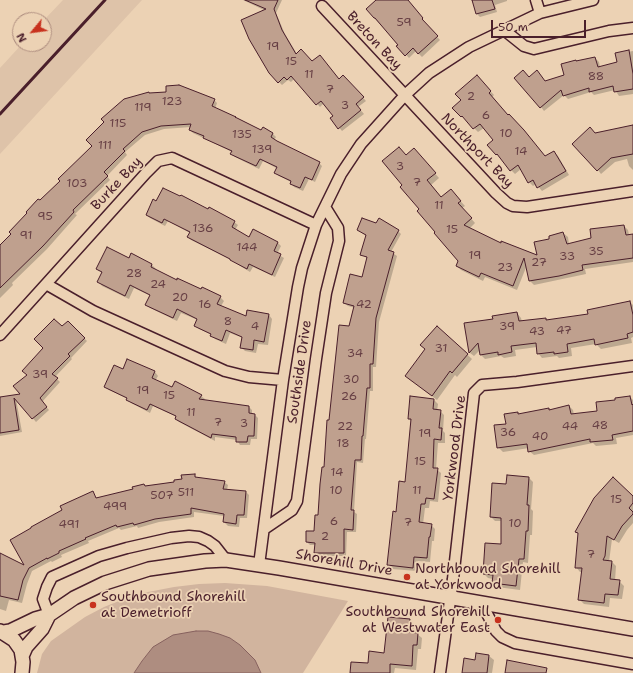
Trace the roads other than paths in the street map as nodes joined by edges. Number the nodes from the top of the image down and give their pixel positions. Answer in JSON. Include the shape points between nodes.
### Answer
{"nodes":[{"id":1,"x":536,"y":0,"type":"edge"},
{"id":2,"x":592,"y":0,"type":"edge"},
{"id":3,"x":322,"y":6,"type":"dead end"},
{"id":4,"x":540,"y":13,"type":"junction"},
{"id":5,"x":633,"y":28,"type":"edge"},
{"id":6,"x":504,"y":30,"type":"junction"},
{"id":7,"x":404,"y":95,"type":"junction"},
{"id":8,"x":633,"y":191,"type":"edge"},
{"id":9,"x":324,"y":207,"type":"junction"},
{"id":10,"x":316,"y":225,"type":"junction"},
{"id":11,"x":46,"y":284,"type":"junction"},
{"id":12,"x":0,"y":335,"type":"edge"},
{"id":13,"x":633,"y":366,"type":"edge"},
{"id":14,"x":284,"y":380,"type":"junction"},
{"id":15,"x":264,"y":529,"type":"junction"},
{"id":16,"x":226,"y":560,"type":"junction"},
{"id":17,"x":259,"y":564,"type":"junction"},
{"id":18,"x":450,"y":597,"type":"junction"},
{"id":19,"x":481,"y":602,"type":"junction"},
{"id":20,"x":49,"y":615,"type":"junction"},
{"id":21,"x":633,"y":629,"type":"edge"},
{"id":22,"x":2,"y":632,"type":"edge"},
{"id":23,"x":22,"y":656,"type":"junction"},
{"id":24,"x":633,"y":664,"type":"edge"},
{"id":25,"x":22,"y":673,"type":"edge"},
{"id":26,"x":440,"y":673,"type":"edge"}],
"edges":[{"from":1,"to":4,"type":"street"},
{"from":2,"to":4,"type":"street","name":"Southside Drive"},
{"from":3,"to":7,"type":"street","name":"Breton Bay"},
{"from":4,"to":6,"type":"street","name":"Southside Drive"},
{"from":5,"to":6,"type":"street","via":[[609,31],[534,49],[524,46]]},
{"from":6,"to":7,"type":"street","name":"Southside Drive","via":[[469,47],[429,73]]},
{"from":7,"to":8,"type":"street","name":"Northport Bay","via":[[496,193],[513,206],[527,207]]},
{"from":7,"to":9,"type":"street","name":"Southside Drive","via":[[361,144],[341,174]]},
{"from":9,"to":10,"type":"street","name":"Southside Drive"},
{"from":9,"to":15,"type":"street","name":"Southside Drive","via":[[338,228],[339,240],[325,300],[297,501],[292,510]]},
{"from":10,"to":11,"type":"street","name":"Burke Bay","via":[[172,158],[158,161]]},
{"from":10,"to":14,"type":"street","name":"Southside Drive","via":[[298,286]]},
{"from":11,"to":12,"type":"street","name":"Burke Bay"},
{"from":11,"to":14,"type":"street","via":[[93,311],[225,371],[248,377]]},
{"from":13,"to":18,"type":"street","name":"Yorkwood Drive","via":[[482,385],[474,392]]},
{"from":14,"to":15,"type":"street","name":"Southside Drive"},
{"from":15,"to":17,"type":"street","name":"Southside Drive"},
{"from":16,"to":17,"type":"street","name":"Shorehill Drive"},
{"from":16,"to":20,"type":"street","name":"Shorehill Drive","via":[[149,569],[105,583],[74,598]]},
{"from":16,"to":20,"type":"street","via":[[208,541],[189,536],[99,556],[52,577],[43,599]]},
{"from":17,"to":18,"type":"street","name":"Shorehill Drive"},
{"from":18,"to":19,"type":"street","name":"Shorehill Drive"},
{"from":18,"to":26,"type":"street","name":"Yorkwood Drive"},
{"from":19,"to":21,"type":"street","name":"Shorehill Drive"},
{"from":19,"to":24,"type":"street","via":[[496,631],[515,643]]},
{"from":20,"to":22,"type":"street","name":"Shorehill Drive"},
{"from":20,"to":23,"type":"street","name":"Shorehill Drive"},
{"from":22,"to":23,"type":"street","name":"Shorehill Drive","via":[[18,645]]},
{"from":23,"to":25,"type":"street"}]}
